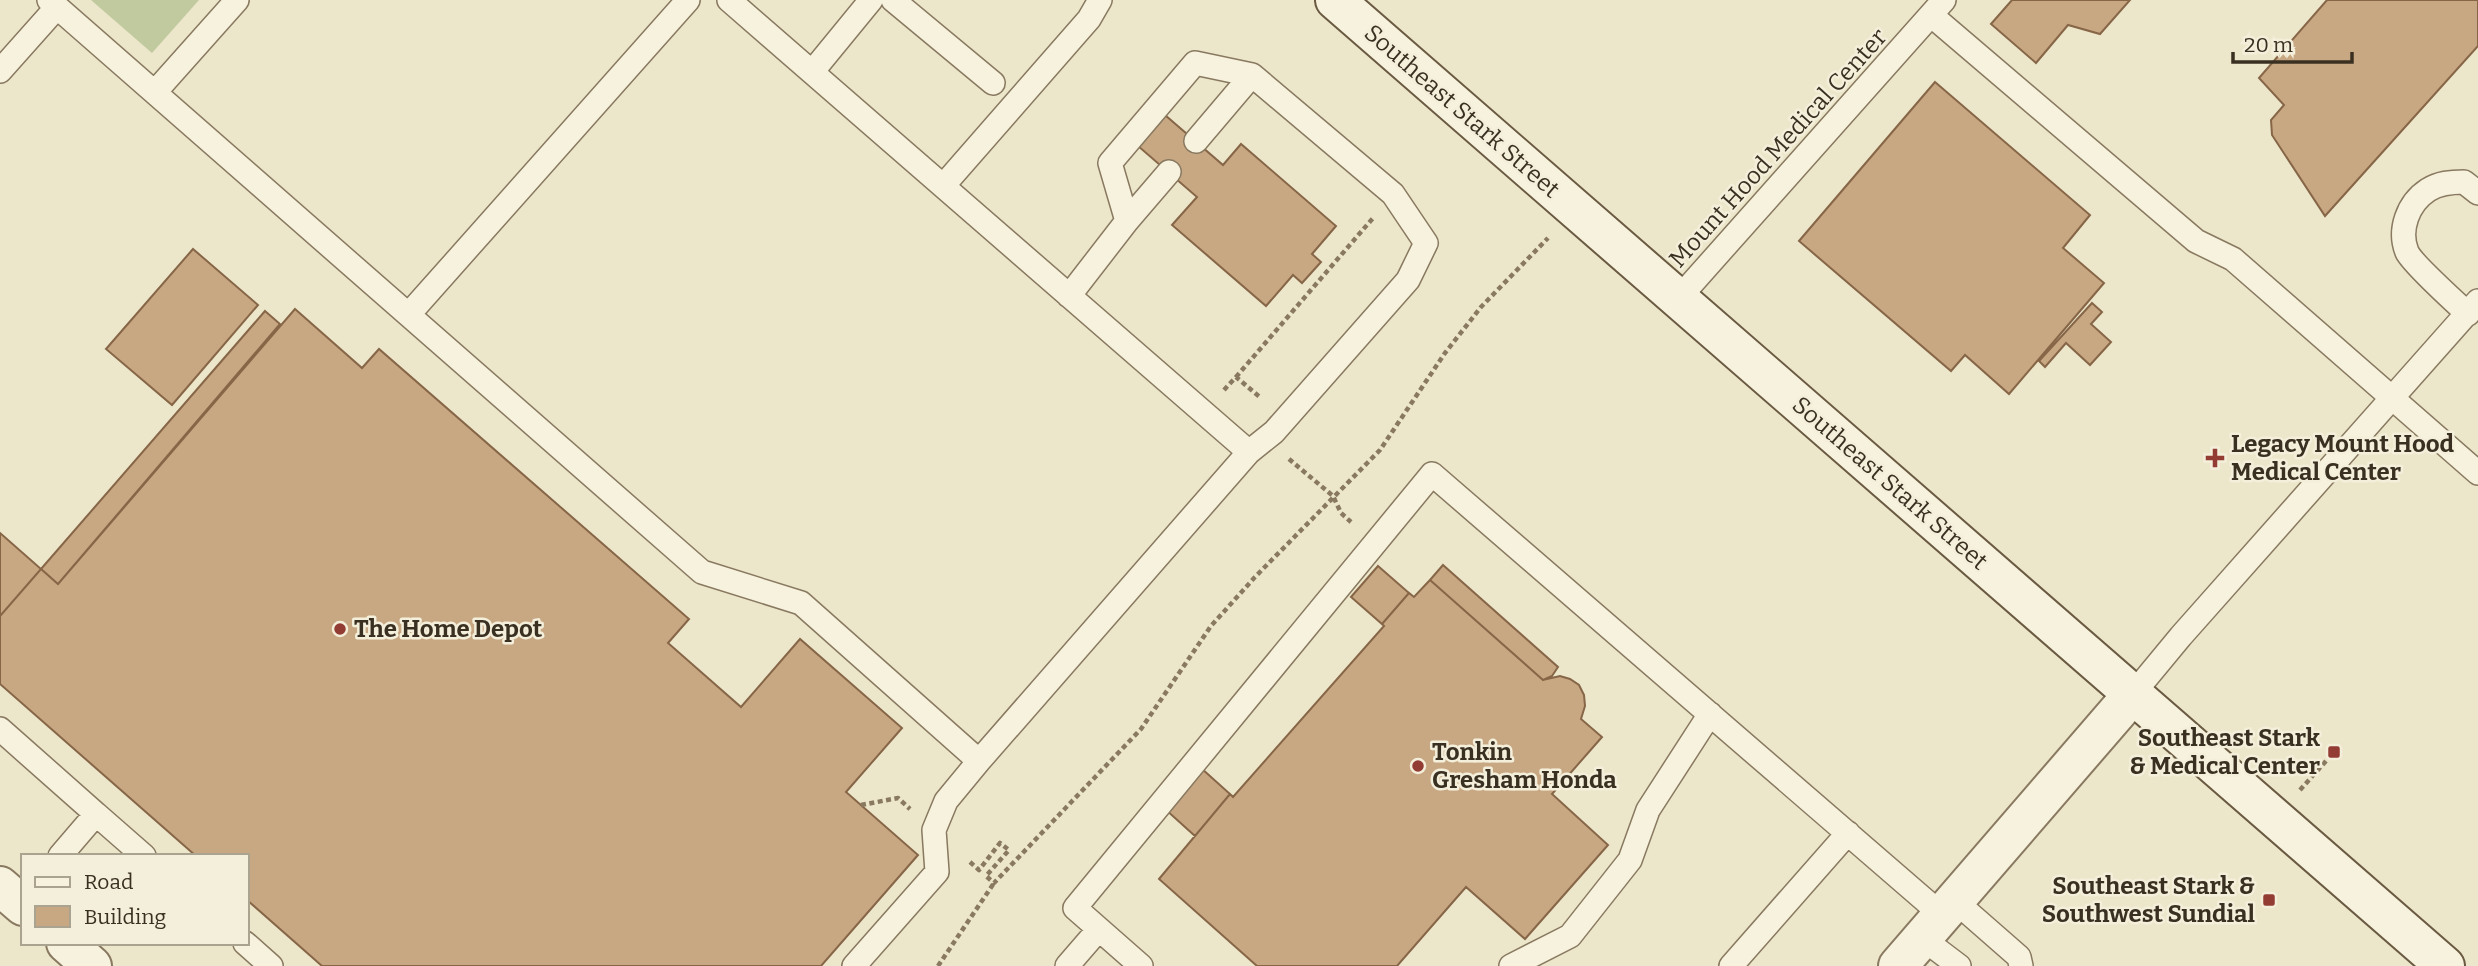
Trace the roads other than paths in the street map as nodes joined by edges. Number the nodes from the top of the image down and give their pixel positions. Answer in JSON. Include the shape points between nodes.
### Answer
{"nodes":[{"id":1,"x":237,"y":0,"type":"edge"},
{"id":2,"x":688,"y":0,"type":"edge"},
{"id":3,"x":729,"y":0,"type":"edge"},
{"id":4,"x":871,"y":0,"type":"edge"},
{"id":5,"x":893,"y":0,"type":"edge"},
{"id":6,"x":1101,"y":0,"type":"edge"},
{"id":7,"x":1335,"y":0,"type":"edge"},
{"id":8,"x":53,"y":3,"type":"edge"},
{"id":9,"x":1938,"y":8,"type":"edge"},
{"id":10,"x":0,"y":71,"type":"edge"},
{"id":11,"x":812,"y":72,"type":"junction"},
{"id":12,"x":1252,"y":75,"type":"junction"},
{"id":13,"x":993,"y":83,"type":"dead end"},
{"id":14,"x":155,"y":92,"type":"junction"},
{"id":15,"x":1196,"y":141,"type":"dead end"},
{"id":16,"x":1169,"y":173,"type":"dead end"},
{"id":17,"x":943,"y":186,"type":"junction"},
{"id":18,"x":2478,"y":193,"type":"edge"},
{"id":19,"x":1128,"y":221,"type":"junction"},
{"id":20,"x":1069,"y":296,"type":"junction"},
{"id":21,"x":1678,"y":299,"type":"junction"},
{"id":22,"x":2473,"y":308,"type":"edge"},
{"id":23,"x":409,"y":314,"type":"junction"},
{"id":24,"x":2393,"y":399,"type":"junction"},
{"id":25,"x":1249,"y":452,"type":"junction"},
{"id":26,"x":2478,"y":474,"type":"edge"},
{"id":27,"x":2133,"y":694,"type":"junction"},
{"id":28,"x":1710,"y":714,"type":"junction"},
{"id":29,"x":0,"y":729,"type":"edge"},
{"id":30,"x":979,"y":761,"type":"junction"},
{"id":31,"x":96,"y":814,"type":"junction"},
{"id":32,"x":1848,"y":833,"type":"junction"},
{"id":33,"x":62,"y":854,"type":"edge"},
{"id":34,"x":142,"y":854,"type":"edge"},
{"id":35,"x":1099,"y":929,"type":"junction"},
{"id":36,"x":1929,"y":930,"type":"edge"},
{"id":37,"x":68,"y":945,"type":"edge"},
{"id":38,"x":247,"y":945,"type":"edge"},
{"id":39,"x":92,"y":966,"type":"edge"},
{"id":40,"x":271,"y":966,"type":"edge"},
{"id":41,"x":854,"y":966,"type":"edge"},
{"id":42,"x":1068,"y":966,"type":"edge"},
{"id":43,"x":1141,"y":966,"type":"edge"},
{"id":44,"x":1511,"y":966,"type":"edge"},
{"id":45,"x":1731,"y":966,"type":"edge"},
{"id":46,"x":1959,"y":966,"type":"edge"},
{"id":47,"x":2021,"y":966,"type":"edge"},
{"id":48,"x":2445,"y":966,"type":"edge"}],
"edges":[{"from":1,"to":14,"type":"lane"},
{"from":2,"to":23,"type":"lane"},
{"from":3,"to":11,"type":"lane"},
{"from":4,"to":11,"type":"lane"},
{"from":5,"to":13,"type":"lane"},
{"from":6,"to":17,"type":"lane"},
{"from":7,"to":21,"type":"main road","name":"Southeast Stark Street"},
{"from":8,"to":10,"type":"lane"},
{"from":8,"to":14,"type":"lane"},
{"from":9,"to":21,"type":"lane","name":"Mount Hood Medical Center"},
{"from":9,"to":24,"type":"lane","via":[[2196,241],[2233,259]]},
{"from":11,"to":17,"type":"lane"},
{"from":12,"to":15,"type":"lane"},
{"from":12,"to":19,"type":"lane","via":[[1195,63],[1110,163]]},
{"from":12,"to":25,"type":"lane","via":[[1393,194],[1426,243],[1408,279],[1274,432]]},
{"from":14,"to":23,"type":"lane"},
{"from":16,"to":19,"type":"lane"},
{"from":17,"to":20,"type":"lane"},
{"from":18,"to":22,"type":"lane","via":[[2464,182],[2445,182],[2428,189],[2415,201],[2403,235],[2407,254]]},
{"from":19,"to":20,"type":"lane"},
{"from":20,"to":25,"type":"lane"},
{"from":21,"to":27,"type":"main road","name":"Southeast Stark Street"},
{"from":22,"to":24,"type":"lane"},
{"from":23,"to":30,"type":"lane","via":[[702,572],[801,603]]},
{"from":24,"to":26,"type":"lane"},
{"from":24,"to":27,"type":"lane"},
{"from":25,"to":30,"type":"lane"},
{"from":27,"to":36,"type":"main road"},
{"from":27,"to":48,"type":"main road","name":"Southeast Stark Street"},
{"from":28,"to":32,"type":"lane"},
{"from":28,"to":35,"type":"lane","via":[[1432,474],[1075,908]]},
{"from":28,"to":44,"type":"lane","via":[[1648,810],[1630,860],[1605,892],[1570,936]]},
{"from":29,"to":31,"type":"lane"},
{"from":30,"to":41,"type":"lane","via":[[946,801],[934,830],[937,872]]},
{"from":31,"to":33,"type":"lane"},
{"from":31,"to":34,"type":"lane"},
{"from":32,"to":36,"type":"lane"},
{"from":32,"to":45,"type":"lane"},
{"from":35,"to":42,"type":"lane"},
{"from":35,"to":43,"type":"lane"},
{"from":36,"to":46,"type":"lane"},
{"from":36,"to":47,"type":"lane","via":[[2019,957]]},
{"from":37,"to":39,"type":"main road"},
{"from":38,"to":40,"type":"lane"}]}
